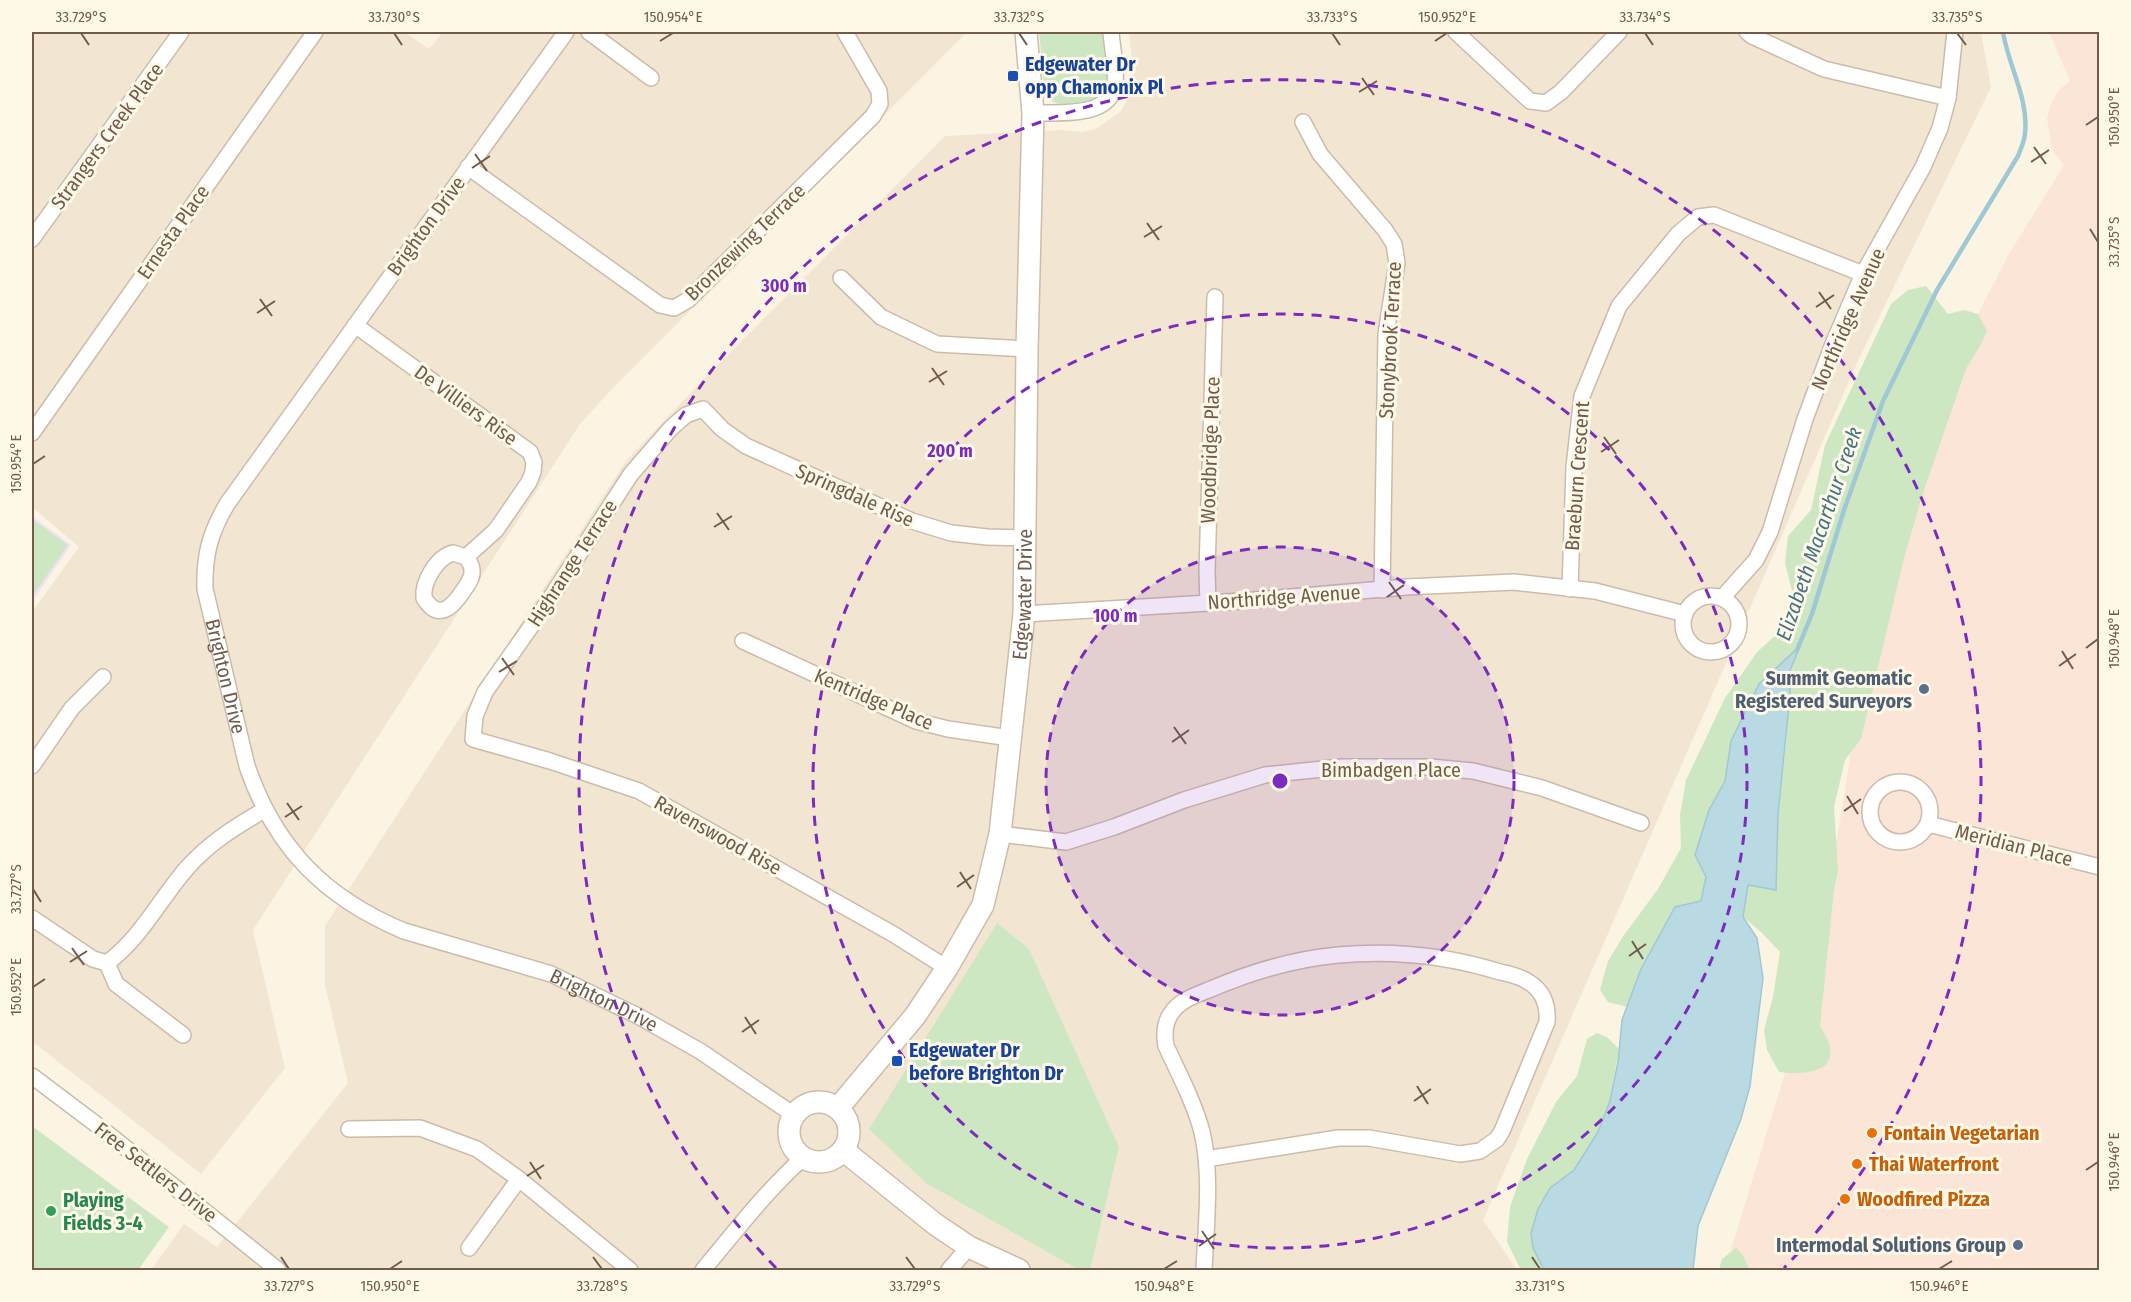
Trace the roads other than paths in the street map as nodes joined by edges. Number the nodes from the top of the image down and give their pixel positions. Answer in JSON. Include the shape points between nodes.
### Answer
{"nodes":[{"id":1,"x":181,"y":32,"type":"edge"},
{"id":2,"x":315,"y":32,"type":"edge"},
{"id":3,"x":566,"y":32,"type":"edge"},
{"id":4,"x":589,"y":32,"type":"edge"},
{"id":5,"x":846,"y":32,"type":"edge"},
{"id":6,"x":1026,"y":32,"type":"edge"},
{"id":7,"x":1111,"y":32,"type":"edge"},
{"id":8,"x":1456,"y":32,"type":"edge"},
{"id":9,"x":1619,"y":32,"type":"edge"},
{"id":10,"x":1747,"y":32,"type":"edge"},
{"id":11,"x":1955,"y":32,"type":"edge"},
{"id":12,"x":651,"y":78,"type":"dead end"},
{"id":13,"x":1948,"y":98,"type":"junction"},
{"id":14,"x":1033,"y":113,"type":"junction"},
{"id":15,"x":1303,"y":122,"type":"dead end"},
{"id":16,"x":468,"y":167,"type":"junction"},
{"id":17,"x":32,"y":239,"type":"edge"},
{"id":18,"x":1863,"y":274,"type":"junction"},
{"id":19,"x":841,"y":278,"type":"dead end"},
{"id":20,"x":1215,"y":297,"type":"dead end"},
{"id":21,"x":355,"y":325,"type":"junction"},
{"id":22,"x":1027,"y":349,"type":"junction"},
{"id":23,"x":703,"y":409,"type":"joint"},
{"id":24,"x":32,"y":433,"type":"edge"},
{"id":25,"x":1024,"y":538,"type":"junction"},
{"id":26,"x":466,"y":557,"type":"dead end"},
{"id":27,"x":1570,"y":589,"type":"junction"},
{"id":28,"x":1382,"y":590,"type":"junction"},
{"id":29,"x":1722,"y":598,"type":"junction"},
{"id":30,"x":1208,"y":603,"type":"junction"},
{"id":31,"x":1024,"y":614,"type":"junction"},
{"id":32,"x":1685,"y":614,"type":"junction"},
{"id":33,"x":743,"y":641,"type":"dead end"},
{"id":34,"x":104,"y":677,"type":"dead end"},
{"id":35,"x":1010,"y":738,"type":"junction"},
{"id":36,"x":472,"y":739,"type":"joint"},
{"id":37,"x":32,"y":766,"type":"edge"},
{"id":38,"x":264,"y":810,"type":"junction"},
{"id":39,"x":1641,"y":823,"type":"dead end"},
{"id":40,"x":1928,"y":824,"type":"junction"},
{"id":41,"x":1000,"y":834,"type":"junction"},
{"id":42,"x":2100,"y":867,"type":"edge"},
{"id":43,"x":32,"y":918,"type":"edge"},
{"id":44,"x":107,"y":963,"type":"junction"},
{"id":45,"x":947,"y":968,"type":"junction"},
{"id":46,"x":183,"y":1035,"type":"dead end"},
{"id":47,"x":32,"y":1076,"type":"edge"},
{"id":48,"x":838,"y":1108,"type":"junction"},
{"id":49,"x":794,"y":1115,"type":"junction"},
{"id":50,"x":349,"y":1129,"type":"dead end"},
{"id":51,"x":843,"y":1150,"type":"junction"},
{"id":52,"x":803,"y":1158,"type":"junction"},
{"id":53,"x":1206,"y":1160,"type":"junction"},
{"id":54,"x":519,"y":1179,"type":"junction"},
{"id":55,"x":969,"y":1247,"type":"junction"},
{"id":56,"x":469,"y":1248,"type":"dead end"},
{"id":57,"x":278,"y":1270,"type":"edge"},
{"id":58,"x":630,"y":1270,"type":"edge"},
{"id":59,"x":703,"y":1270,"type":"edge"},
{"id":60,"x":949,"y":1270,"type":"edge"},
{"id":61,"x":1019,"y":1270,"type":"edge"},
{"id":62,"x":1204,"y":1270,"type":"edge"}],
"edges":[{"from":1,"to":17,"type":"street","name":"Strangers Creek Place"},
{"from":2,"to":24,"type":"street","name":"Ernesta Place"},
{"from":3,"to":16,"type":"street","name":"Brighton Drive"},
{"from":4,"to":12,"type":"street"},
{"from":5,"to":16,"type":"street","name":"Bronzewing Terrace","via":[[879,91],[880,104],[873,116],[688,300],[674,308],[660,305]]},
{"from":6,"to":14,"type":"street","name":"Edgewater Drive"},
{"from":7,"to":14,"type":"street","via":[[1115,84],[1110,96],[1087,111]]},
{"from":8,"to":9,"type":"street","via":[[1530,101],[1546,103]]},
{"from":10,"to":13,"type":"street","via":[[1824,69]]},
{"from":11,"to":13,"type":"street","name":"Northridge Avenue"},
{"from":13,"to":18,"type":"street","name":"Northridge Avenue","via":[[1923,167]]},
{"from":14,"to":22,"type":"street","name":"Edgewater Drive"},
{"from":15,"to":28,"type":"street","name":"Stonybrook Terrace","via":[[1320,154],[1394,244],[1397,263],[1386,334]]},
{"from":16,"to":21,"type":"street","name":"Brighton Drive"},
{"from":18,"to":27,"type":"street","name":"Braeburn Crescent","via":[[1714,215],[1698,217],[1678,234],[1619,306],[1582,396],[1574,467]]},
{"from":18,"to":29,"type":"street","name":"Northridge Avenue","via":[[1805,419],[1770,532],[1756,560]]},
{"from":19,"to":22,"type":"street","via":[[881,317],[937,344]]},
{"from":20,"to":30,"type":"street","name":"Woodbridge Place"},
{"from":21,"to":26,"type":"street","name":"De Villiers Rise","via":[[530,452],[534,462],[529,482],[496,530]]},
{"from":21,"to":38,"type":"street","name":"Brighton Drive","via":[[227,504],[208,543],[204,565],[206,589],[247,766]]},
{"from":22,"to":25,"type":"street","name":"Edgewater Drive"},
{"from":23,"to":25,"type":"street","name":"Springdale Rise","via":[[746,446],[912,521],[951,533]]},
{"from":23,"to":36,"type":"street","name":"Highrange Terrace","via":[[671,428],[631,474],[486,692],[475,716]]},
{"from":25,"to":31,"type":"street","name":"Edgewater Drive"},
{"from":27,"to":28,"type":"street","name":"Northridge Avenue","via":[[1514,582]]},
{"from":27,"to":32,"type":"street","name":"Northridge Avenue","via":[[1595,591]]},
{"from":28,"to":30,"type":"street","name":"Northridge Avenue"},
{"from":29,"to":32,"type":"street","via":[[1700,598]]},
{"from":29,"to":32,"type":"street","via":[[1736,611],[1739,624],[1736,637],[1722,650],[1703,651],[1692,645],[1684,633]]},
{"from":30,"to":31,"type":"street","name":"Northridge Avenue"},
{"from":31,"to":35,"type":"street","name":"Edgewater Drive"},
{"from":33,"to":35,"type":"street","name":"Kentridge Place","via":[[916,721]]},
{"from":34,"to":37,"type":"street","via":[[72,708]]},
{"from":35,"to":41,"type":"street","name":"Edgewater Drive"},
{"from":36,"to":45,"type":"street","name":"Ravenswood Rise","via":[[639,791]]},
{"from":38,"to":44,"type":"street","via":[[206,849],[124,951]]},
{"from":38,"to":49,"type":"street","name":"Brighton Drive","via":[[307,868],[365,913],[404,931],[551,974],[690,1045]]},
{"from":39,"to":41,"type":"street","name":"Bimbadgen Place","via":[[1542,788],[1473,771],[1342,766],[1265,775],[1066,842]]},
{"from":40,"to":40,"type":"street","name":"Meridian Place","via":[[1908,842],[1890,841],[1875,830],[1870,804],[1888,784],[1908,783],[1925,795],[1929,804]]},
{"from":40,"to":42,"type":"street","name":"Meridian Place"},
{"from":41,"to":45,"type":"street","name":"Edgewater Drive","via":[[983,905]]},
{"from":43,"to":44,"type":"street","via":[[93,959]]},
{"from":44,"to":46,"type":"street","via":[[116,984]]},
{"from":45,"to":48,"type":"street","name":"Edgewater Drive","via":[[915,1016]]},
{"from":47,"to":57,"type":"street","name":"Free Settlers Drive"},
{"from":48,"to":49,"type":"street","via":[[814,1102]]},
{"from":48,"to":51,"type":"street","via":[[850,1133]]},
{"from":49,"to":52,"type":"street","via":[[789,1138]]},
{"from":50,"to":54,"type":"street","via":[[420,1128],[477,1149]]},
{"from":51,"to":52,"type":"street","via":[[829,1161]]},
{"from":51,"to":55,"type":"street"},
{"from":52,"to":59,"type":"street"},
{"from":53,"to":53,"type":"street","via":[[1338,1138],[1369,1138],[1460,1154],[1480,1151],[1497,1139],[1510,1114],[1547,1022],[1543,997],[1530,983],[1488,968],[1430,957],[1366,954],[1313,959],[1261,970],[1188,999],[1170,1015],[1165,1029],[1166,1046],[1196,1114]]},
{"from":53,"to":62,"type":"street"},
{"from":54,"to":56,"type":"street"},
{"from":54,"to":58,"type":"street"},
{"from":55,"to":60,"type":"street"},
{"from":55,"to":61,"type":"street"}]}
